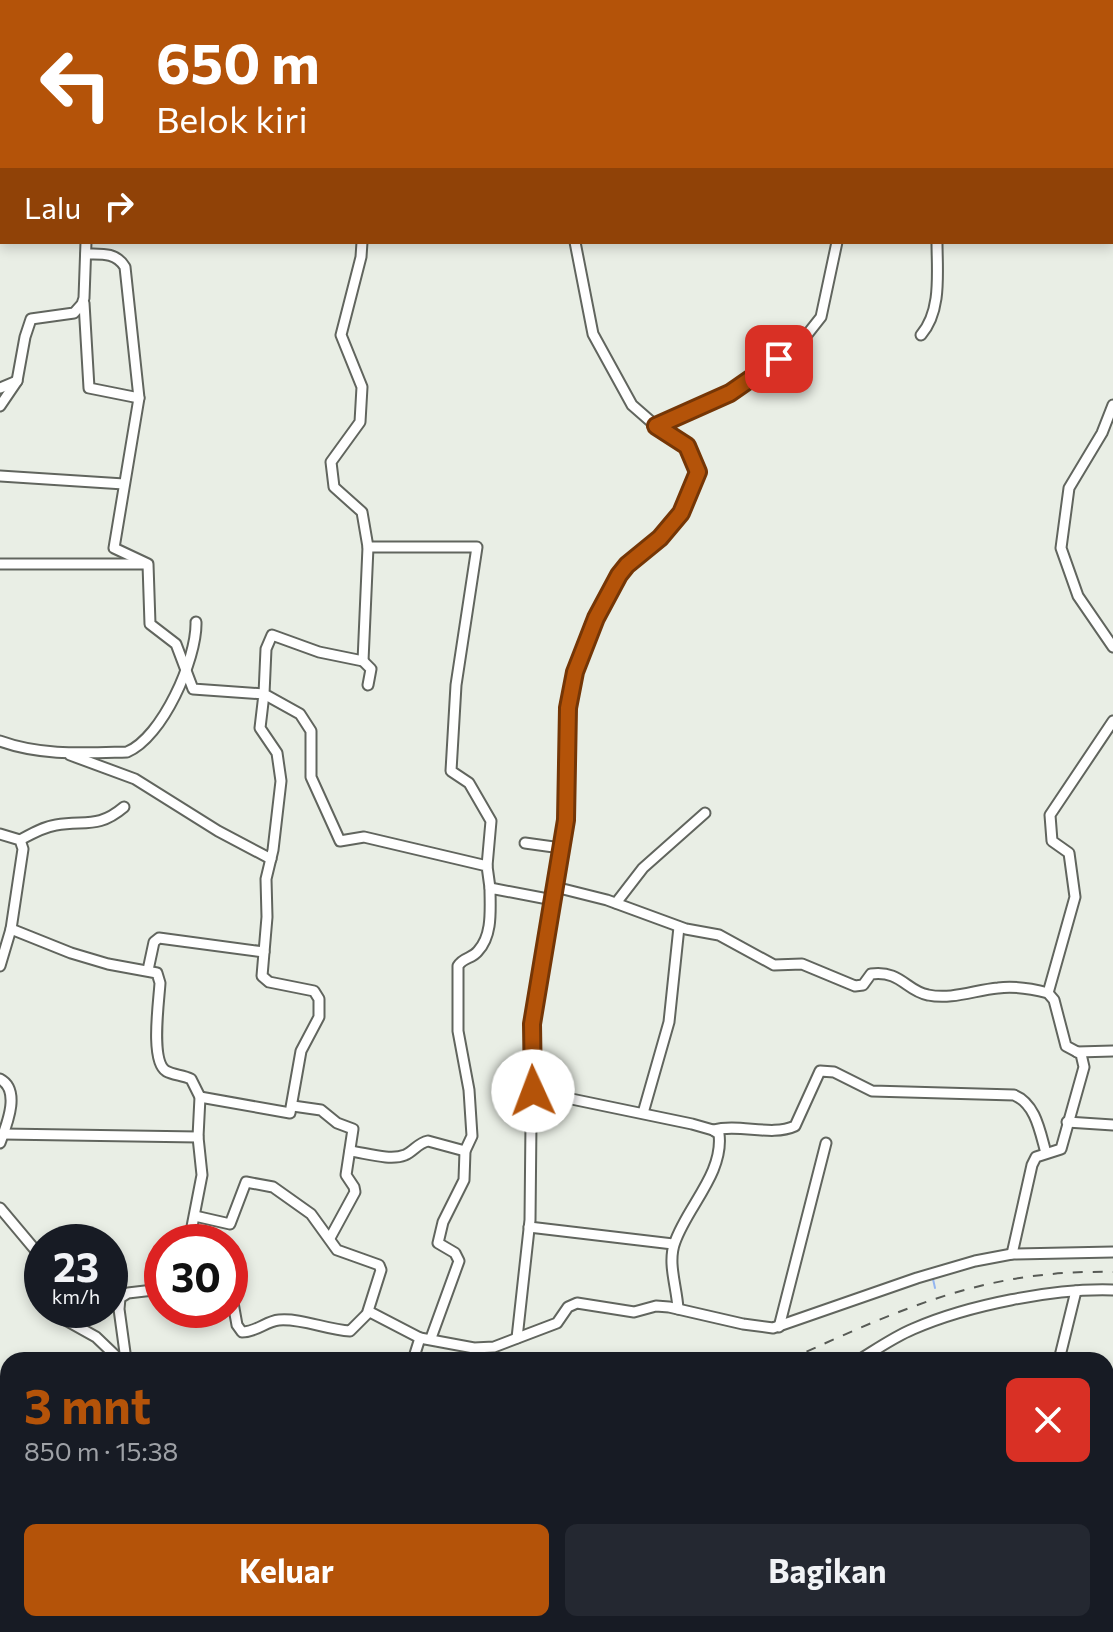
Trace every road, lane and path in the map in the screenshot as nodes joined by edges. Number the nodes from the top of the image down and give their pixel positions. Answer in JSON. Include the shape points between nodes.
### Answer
{"nodes":[{"id":1,"x":86,"y":244,"type":"edge"},
{"id":2,"x":362,"y":244,"type":"edge"},
{"id":3,"x":575,"y":244,"type":"edge"},
{"id":4,"x":837,"y":244,"type":"edge"},
{"id":5,"x":937,"y":244,"type":"edge"},
{"id":6,"x":86,"y":254,"type":"junction"},
{"id":7,"x":84,"y":298,"type":"junction"},
{"id":8,"x":921,"y":335,"type":"dead end"},
{"id":9,"x":17,"y":381,"type":"junction"},
{"id":10,"x":0,"y":388,"type":"edge"},
{"id":11,"x":139,"y":398,"type":"junction"},
{"id":12,"x":1113,"y":405,"type":"edge"},
{"id":13,"x":0,"y":406,"type":"edge"},
{"id":14,"x":656,"y":426,"type":"junction"},
{"id":15,"x":0,"y":476,"type":"edge"},
{"id":16,"x":124,"y":484,"type":"junction"},
{"id":17,"x":368,"y":547,"type":"junction"},
{"id":18,"x":0,"y":564,"type":"edge"},
{"id":19,"x":148,"y":564,"type":"junction"},
{"id":20,"x":196,"y":622,"type":"dead end"},
{"id":21,"x":1113,"y":647,"type":"edge"},
{"id":22,"x":363,"y":661,"type":"junction"},
{"id":23,"x":186,"y":670,"type":"junction"},
{"id":24,"x":368,"y":685,"type":"dead end"},
{"id":25,"x":264,"y":694,"type":"junction"},
{"id":26,"x":1113,"y":721,"type":"edge"},
{"id":27,"x":0,"y":741,"type":"edge"},
{"id":28,"x":63,"y":753,"type":"junction"},
{"id":29,"x":124,"y":807,"type":"dead end"},
{"id":30,"x":705,"y":813,"type":"dead end"},
{"id":31,"x":0,"y":834,"type":"edge"},
{"id":32,"x":20,"y":840,"type":"junction"},
{"id":33,"x":525,"y":843,"type":"dead end"},
{"id":34,"x":561,"y":848,"type":"junction"},
{"id":35,"x":271,"y":859,"type":"junction"},
{"id":36,"x":487,"y":866,"type":"junction"},
{"id":37,"x":555,"y":887,"type":"junction"},
{"id":38,"x":490,"y":888,"type":"junction"},
{"id":39,"x":553,"y":900,"type":"junction"},
{"id":40,"x":616,"y":903,"type":"junction"},
{"id":41,"x":679,"y":927,"type":"junction"},
{"id":42,"x":11,"y":929,"type":"junction"},
{"id":43,"x":264,"y":952,"type":"junction"},
{"id":44,"x":0,"y":966,"type":"edge"},
{"id":45,"x":148,"y":970,"type":"junction"},
{"id":46,"x":1048,"y":993,"type":"junction"},
{"id":47,"x":1113,"y":1051,"type":"edge"},
{"id":48,"x":1077,"y":1052,"type":"junction"},
{"id":49,"x":0,"y":1079,"type":"edge"},
{"id":50,"x":533,"y":1091,"type":"junction"},
{"id":51,"x":200,"y":1097,"type":"junction"},
{"id":52,"x":293,"y":1106,"type":"junction"},
{"id":53,"x":643,"y":1113,"type":"junction"},
{"id":54,"x":1067,"y":1122,"type":"junction"},
{"id":55,"x":1113,"y":1125,"type":"edge"},
{"id":56,"x":713,"y":1130,"type":"junction"},
{"id":57,"x":198,"y":1137,"type":"junction"},
{"id":58,"x":2,"y":1139,"type":"edge"},
{"id":59,"x":826,"y":1143,"type":"dead end"},
{"id":60,"x":350,"y":1151,"type":"junction"},
{"id":61,"x":465,"y":1151,"type":"junction"},
{"id":62,"x":1046,"y":1153,"type":"junction"},
{"id":63,"x":0,"y":1208,"type":"edge"},
{"id":64,"x":195,"y":1216,"type":"junction"},
{"id":65,"x":193,"y":1224,"type":"edge"},
{"id":66,"x":529,"y":1227,"type":"junction"},
{"id":67,"x":24,"y":1237,"type":"edge"},
{"id":68,"x":330,"y":1238,"type":"junction"},
{"id":69,"x":673,"y":1244,"type":"junction"},
{"id":70,"x":1113,"y":1252,"type":"edge"},
{"id":71,"x":1012,"y":1254,"type":"junction"},
{"id":72,"x":1113,"y":1290,"type":"edge"},
{"id":73,"x":144,"y":1291,"type":"edge"},
{"id":74,"x":1076,"y":1291,"type":"junction"},
{"id":75,"x":678,"y":1309,"type":"junction"},
{"id":76,"x":369,"y":1312,"type":"junction"},
{"id":77,"x":779,"y":1327,"type":"junction"},
{"id":78,"x":80,"y":1328,"type":"edge"},
{"id":79,"x":239,"y":1328,"type":"edge"},
{"id":80,"x":420,"y":1338,"type":"junction"},
{"id":81,"x":431,"y":1338,"type":"junction"},
{"id":82,"x":517,"y":1338,"type":"junction"},
{"id":83,"x":114,"y":1352,"type":"edge"},
{"id":84,"x":123,"y":1352,"type":"edge"},
{"id":85,"x":416,"y":1352,"type":"edge"},
{"id":86,"x":873,"y":1352,"type":"edge"},
{"id":87,"x":1061,"y":1352,"type":"edge"}],
"edges":[{"from":1,"to":6,"type":"street"},
{"from":2,"to":17,"type":"street","via":[[341,335],[362,387],[360,422],[331,462],[334,487],[362,512]]},
{"from":3,"to":14,"type":"street","via":[[593,334],[632,405]]},
{"from":4,"to":14,"type":"street","via":[[821,317],[806,336],[742,386]]},
{"from":5,"to":8,"type":"street","via":[[933,318]]},
{"from":6,"to":7,"type":"street"},
{"from":6,"to":11,"type":"street","via":[[109,254],[125,267]]},
{"from":7,"to":9,"type":"street","via":[[74,313],[31,319]]},
{"from":7,"to":11,"type":"street","via":[[89,388]]},
{"from":9,"to":10,"type":"street"},
{"from":9,"to":13,"type":"street"},
{"from":11,"to":16,"type":"street"},
{"from":12,"to":21,"type":"street","via":[[1069,488],[1061,548],[1078,596]]},
{"from":14,"to":34,"type":"street","via":[[687,446],[698,472],[681,513],[619,575],[575,672],[568,708]]},
{"from":15,"to":16,"type":"street"},
{"from":16,"to":19,"type":"street","via":[[114,548]]},
{"from":17,"to":22,"type":"street"},
{"from":17,"to":36,"type":"street","via":[[477,547],[456,685],[451,771],[469,783],[491,821]]},
{"from":18,"to":19,"type":"street"},
{"from":19,"to":23,"type":"street","via":[[150,624],[176,644]]},
{"from":20,"to":23,"type":"street"},
{"from":22,"to":24,"type":"street","via":[[371,669]]},
{"from":22,"to":25,"type":"street","via":[[272,635],[266,649]]},
{"from":23,"to":25,"type":"street","via":[[193,689]]},
{"from":23,"to":28,"type":"street","via":[[140,746],[127,752]]},
{"from":25,"to":35,"type":"street","via":[[260,728],[277,753],[281,781]]},
{"from":25,"to":36,"type":"street","via":[[300,714],[311,731],[311,777],[340,841],[364,837]]},
{"from":26,"to":46,"type":"street","via":[[1050,815],[1052,841],[1069,853],[1075,897]]},
{"from":27,"to":28,"type":"street"},
{"from":28,"to":35,"type":"street","via":[[135,779]]},
{"from":29,"to":32,"type":"street","via":[[98,822],[57,825]]},
{"from":30,"to":40,"type":"street","via":[[643,868]]},
{"from":31,"to":32,"type":"street"},
{"from":32,"to":42,"type":"street"},
{"from":33,"to":34,"type":"street"},
{"from":34,"to":37,"type":"street"},
{"from":35,"to":43,"type":"street"},
{"from":36,"to":38,"type":"street"},
{"from":37,"to":39,"type":"street"},
{"from":37,"to":40,"type":"street"},
{"from":38,"to":39,"type":"street"},
{"from":38,"to":61,"type":"street","via":[[484,943],[458,966],[458,1031],[472,1126]]},
{"from":39,"to":50,"type":"street","via":[[532,1024]]},
{"from":40,"to":41,"type":"street"},
{"from":41,"to":46,"type":"street","via":[[719,935],[774,965],[802,964],[855,986],[880,973],[901,978],[931,996],[1002,987]]},
{"from":41,"to":53,"type":"street","via":[[669,1022]]},
{"from":42,"to":44,"type":"street"},
{"from":42,"to":45,"type":"street","via":[[96,961]]},
{"from":43,"to":45,"type":"street","via":[[159,938]]},
{"from":43,"to":52,"type":"street","via":[[265,980],[314,991],[319,999],[316,1026],[301,1051]]},
{"from":45,"to":51,"type":"street","via":[[157,973],[160,983],[158,1062],[164,1070],[191,1079]]},
{"from":46,"to":48,"type":"street","via":[[1066,1046]]},
{"from":47,"to":48,"type":"street"},
{"from":48,"to":54,"type":"street","via":[[1084,1067]]},
{"from":49,"to":58,"type":"street","via":[[12,1093]]},
{"from":50,"to":53,"type":"street"},
{"from":50,"to":66,"type":"street"},
{"from":51,"to":52,"type":"street","via":[[288,1114]]},
{"from":51,"to":57,"type":"street"},
{"from":52,"to":60,"type":"street","via":[[321,1110],[352,1127]]},
{"from":53,"to":56,"type":"street"},
{"from":54,"to":55,"type":"street"},
{"from":54,"to":62,"type":"street","via":[[1061,1149]]},
{"from":56,"to":62,"type":"street","via":[[730,1125],[786,1130],[795,1126],[820,1071],[887,1093],[1014,1095],[1033,1111]]},
{"from":56,"to":69,"type":"street","via":[[720,1140],[715,1163]]},
{"from":57,"to":58,"type":"street"},
{"from":57,"to":64,"type":"street","via":[[202,1175]]},
{"from":59,"to":77,"type":"street"},
{"from":60,"to":61,"type":"street","via":[[399,1156],[423,1141]]},
{"from":60,"to":68,"type":"street","via":[[346,1175],[355,1192]]},
{"from":61,"to":81,"type":"street","via":[[462,1186],[438,1240],[455,1253],[459,1264]]},
{"from":62,"to":71,"type":"street","via":[[1032,1165]]},
{"from":63,"to":67,"type":"street"},
{"from":64,"to":65,"type":"street"},
{"from":64,"to":68,"type":"street","via":[[230,1224],[246,1182],[273,1187],[311,1214]]},
{"from":66,"to":69,"type":"street"},
{"from":66,"to":82,"type":"street"},
{"from":68,"to":76,"type":"street","via":[[340,1252],[381,1267]]},
{"from":69,"to":75,"type":"street"},
{"from":70,"to":71,"type":"street"},
{"from":71,"to":77,"type":"street","via":[[917,1278]]},
{"from":72,"to":74,"type":"street"},
{"from":73,"to":84,"type":"street","via":[[120,1298]]},
{"from":74,"to":86,"type":"street","via":[[944,1319]]},
{"from":74,"to":87,"type":"street"},
{"from":75,"to":77,"type":"street"},
{"from":75,"to":82,"type":"street","via":[[656,1306],[634,1312],[577,1303],[557,1323]]},
{"from":76,"to":79,"type":"street","via":[[350,1331],[284,1320],[257,1330]]},
{"from":76,"to":80,"type":"street"},
{"from":78,"to":83,"type":"street"},
{"from":80,"to":81,"type":"street"},
{"from":80,"to":85,"type":"street"},
{"from":81,"to":82,"type":"street","via":[[474,1348]]}]}
